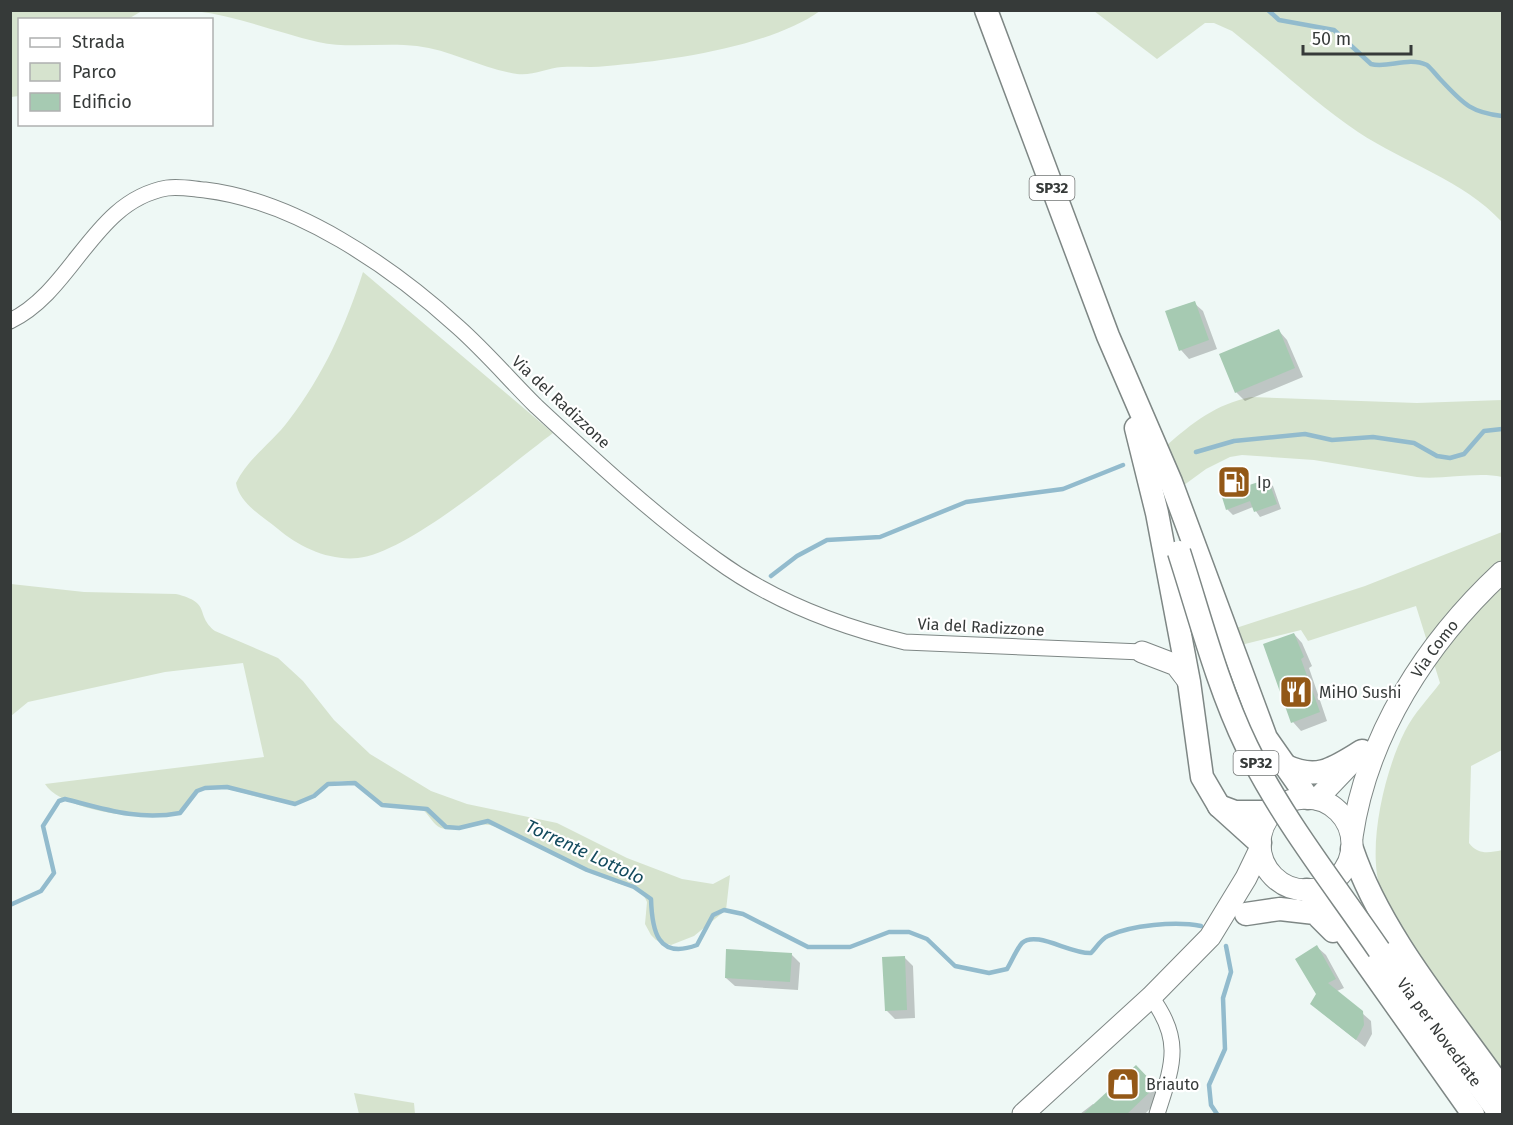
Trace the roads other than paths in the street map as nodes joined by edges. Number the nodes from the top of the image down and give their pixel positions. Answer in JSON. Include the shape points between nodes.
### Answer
{"nodes":[{"id":1,"x":986,"y":10,"type":"edge"},
{"id":2,"x":10,"y":321,"type":"edge"},
{"id":3,"x":1120,"y":366,"type":"junction"},
{"id":4,"x":1503,"y":572,"type":"edge"},
{"id":5,"x":1182,"y":645,"type":"junction"},
{"id":6,"x":1142,"y":652,"type":"junction"},
{"id":7,"x":1189,"y":682,"type":"junction"},
{"id":8,"x":1388,"y":720,"type":"junction"},
{"id":9,"x":1362,"y":751,"type":"junction"},
{"id":10,"x":1286,"y":766,"type":"junction"},
{"id":11,"x":1313,"y":798,"type":"junction"},
{"id":12,"x":1219,"y":806,"type":"junction"},
{"id":13,"x":1273,"y":812,"type":"junction"},
{"id":14,"x":1352,"y":843,"type":"junction"},
{"id":15,"x":1260,"y":846,"type":"junction"},
{"id":16,"x":1304,"y":890,"type":"junction"},
{"id":17,"x":1246,"y":914,"type":"junction"},
{"id":18,"x":1210,"y":937,"type":"junction"},
{"id":19,"x":1374,"y":958,"type":"junction"},
{"id":20,"x":1151,"y":997,"type":"junction"},
{"id":21,"x":1503,"y":1089,"type":"edge"},
{"id":22,"x":1023,"y":1114,"type":"edge"},
{"id":23,"x":1157,"y":1114,"type":"edge"},
{"id":24,"x":1473,"y":1114,"type":"edge"},
{"id":25,"x":1500,"y":1114,"type":"edge"}],
"edges":[{"from":1,"to":3,"type":"main road","number":"SP32"},
{"from":2,"to":6,"type":"street","name":"Via del Radizzone","via":[[60,282],[94,234],[143,196],[167,188],[234,194],[274,206],[393,273],[459,327],[535,404],[647,504],[715,559],[758,586],[816,614],[905,642]]},
{"from":3,"to":5,"type":"main road","via":[[1157,513]]},
{"from":3,"to":10,"type":"main road","via":[[1171,482],[1266,738]]},
{"from":3,"to":19,"type":"main road","number":"SP32","bridge":true,"via":[[1221,681],[1247,747]]},
{"from":4,"to":8,"type":"main road","name":"Via Como","via":[[1449,629],[1413,677]]},
{"from":5,"to":6,"type":"main road"},
{"from":5,"to":7,"type":"main road"},
{"from":6,"to":7,"type":"main road","via":[[1176,665]]},
{"from":7,"to":12,"type":"main road","via":[[1202,777]]},
{"from":8,"to":9,"type":"main road"},
{"from":8,"to":14,"type":"main road","name":"Via Como","via":[[1364,784]]},
{"from":9,"to":10,"type":"main road","via":[[1318,773],[1299,772]]},
{"from":9,"to":11,"type":"main road"},
{"from":10,"to":11,"type":"main road"},
{"from":11,"to":13,"type":"main road","via":[[1290,801]]},
{"from":11,"to":14,"type":"main road","via":[[1338,810],[1347,821]]},
{"from":12,"to":13,"type":"main road","via":[[1235,812]]},
{"from":12,"to":15,"type":"main road"},
{"from":13,"to":15,"type":"main road","via":[[1264,824]]},
{"from":14,"to":16,"type":"main road","via":[[1343,872],[1335,880],[1322,888]]},
{"from":14,"to":21,"type":"main road","via":[[1370,896]]},
{"from":15,"to":16,"type":"main road","via":[[1266,867],[1275,878]]},
{"from":15,"to":18,"type":"main road","via":[[1246,878]]},
{"from":16,"to":17,"type":"main road"},
{"from":16,"to":19,"type":"main road","via":[[1328,909]]},
{"from":17,"to":18,"type":"main road"},
{"from":17,"to":19,"type":"main road","via":[[1280,909],[1315,913]]},
{"from":18,"to":20,"type":"main road"},
{"from":19,"to":24,"type":"main road"},
{"from":19,"to":25,"type":"main road","name":"Via per Novedrate","number":"SP32"},
{"from":20,"to":22,"type":"main road"},
{"from":20,"to":23,"type":"street","via":[[1167,1018],[1172,1067]]}]}
